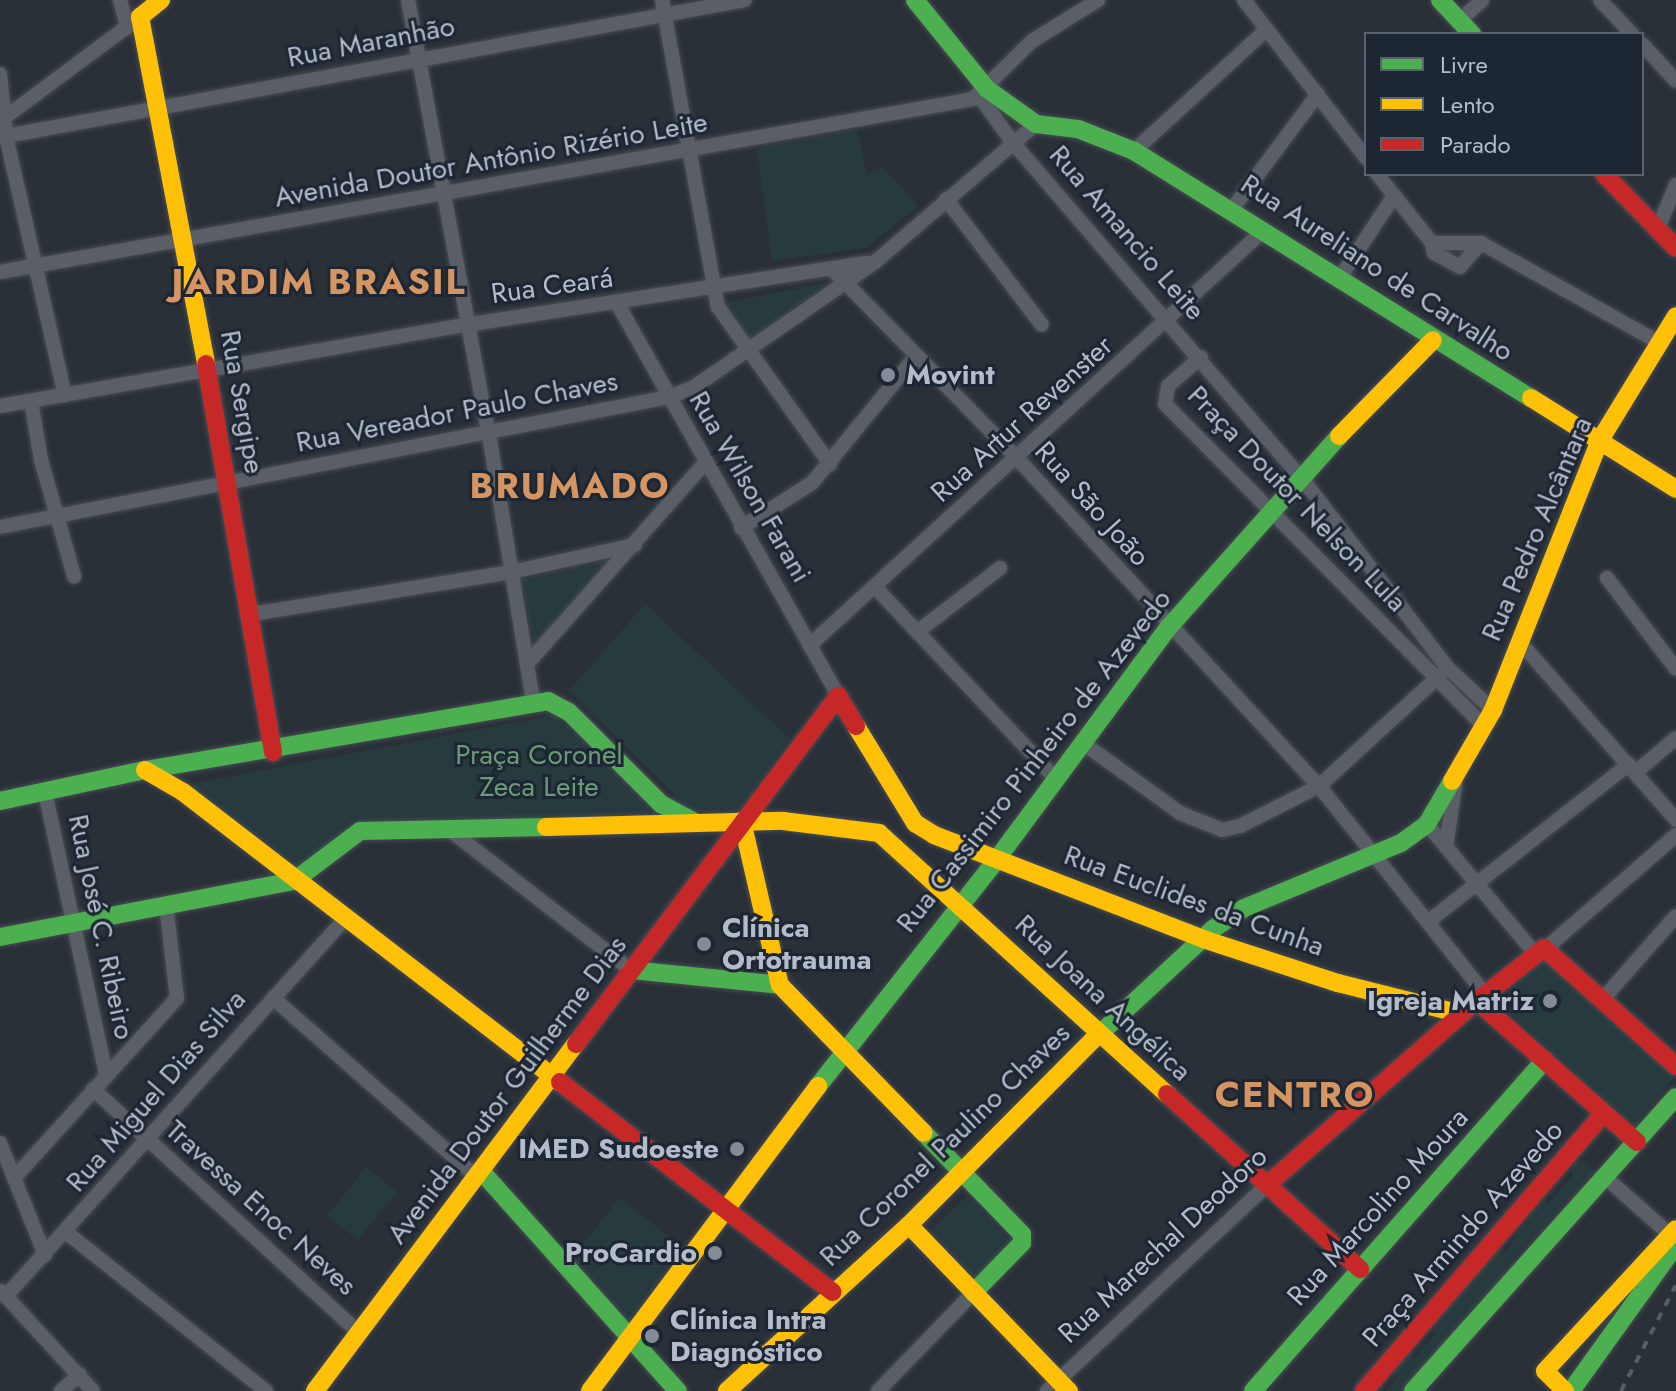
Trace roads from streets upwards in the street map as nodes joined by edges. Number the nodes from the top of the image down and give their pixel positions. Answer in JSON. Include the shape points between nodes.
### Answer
{"nodes":[{"id":1,"x":120,"y":0,"type":"edge"},
{"id":2,"x":161,"y":0,"type":"edge"},
{"id":3,"x":408,"y":0,"type":"edge"},
{"id":4,"x":662,"y":0,"type":"edge"},
{"id":5,"x":745,"y":0,"type":"edge"},
{"id":6,"x":915,"y":0,"type":"edge"},
{"id":7,"x":1098,"y":0,"type":"edge"},
{"id":8,"x":1244,"y":0,"type":"edge"},
{"id":9,"x":1440,"y":0,"type":"edge"},
{"id":10,"x":1482,"y":0,"type":"edge"},
{"id":11,"x":1600,"y":0,"type":"edge"},
{"id":12,"x":665,"y":16,"type":"junction"},
{"id":13,"x":134,"y":22,"type":"junction"},
{"id":14,"x":1465,"y":27,"type":"edge"},
{"id":15,"x":1266,"y":30,"type":"junction"},
{"id":16,"x":1630,"y":32,"type":"edge"},
{"id":17,"x":1644,"y":46,"type":"edge"},
{"id":18,"x":419,"y":58,"type":"junction"},
{"id":19,"x":0,"y":74,"type":"edge"},
{"id":20,"x":1676,"y":81,"type":"edge"},
{"id":21,"x":983,"y":92,"type":"junction"},
{"id":22,"x":1318,"y":94,"type":"junction"},
{"id":23,"x":161,"y":108,"type":"junction"},
{"id":24,"x":2,"y":123,"type":"edge"},
{"id":25,"x":1036,"y":124,"type":"junction"},
{"id":26,"x":1014,"y":144,"type":"junction"},
{"id":27,"x":687,"y":150,"type":"junction"},
{"id":28,"x":1134,"y":151,"type":"junction"},
{"id":29,"x":1364,"y":155,"type":"edge"},
{"id":30,"x":1379,"y":176,"type":"edge"},
{"id":31,"x":1606,"y":176,"type":"edge"},
{"id":32,"x":1676,"y":185,"type":"edge"},
{"id":33,"x":441,"y":196,"type":"junction"},
{"id":34,"x":1394,"y":196,"type":"junction"},
{"id":35,"x":946,"y":199,"type":"junction"},
{"id":36,"x":1233,"y":208,"type":"junction"},
{"id":37,"x":1658,"y":228,"type":"junction"},
{"id":38,"x":1264,"y":230,"type":"junction"},
{"id":39,"x":185,"y":240,"type":"junction"},
{"id":40,"x":1432,"y":243,"type":"junction"},
{"id":41,"x":1481,"y":243,"type":"junction"},
{"id":42,"x":1676,"y":248,"type":"edge"},
{"id":43,"x":875,"y":262,"type":"junction"},
{"id":44,"x":37,"y":265,"type":"junction"},
{"id":45,"x":832,"y":269,"type":"junction"},
{"id":46,"x":0,"y":272,"type":"edge"},
{"id":47,"x":1339,"y":279,"type":"junction"},
{"id":48,"x":845,"y":281,"type":"junction"},
{"id":49,"x":713,"y":285,"type":"junction"},
{"id":50,"x":617,"y":303,"type":"junction"},
{"id":51,"x":1676,"y":316,"type":"edge"},
{"id":52,"x":1169,"y":321,"type":"junction"},
{"id":53,"x":465,"y":325,"type":"junction"},
{"id":54,"x":1042,"y":325,"type":"dead end"},
{"id":55,"x":1433,"y":340,"type":"junction"},
{"id":56,"x":1660,"y":343,"type":"junction"},
{"id":57,"x":745,"y":350,"type":"junction"},
{"id":58,"x":916,"y":356,"type":"junction"},
{"id":59,"x":1201,"y":357,"type":"junction"},
{"id":60,"x":208,"y":370,"type":"junction"},
{"id":61,"x":65,"y":395,"type":"junction"},
{"id":62,"x":669,"y":397,"type":"junction"},
{"id":63,"x":31,"y":401,"type":"junction"},
{"id":64,"x":0,"y":406,"type":"edge"},
{"id":65,"x":489,"y":435,"type":"junction"},
{"id":66,"x":1600,"y":440,"type":"junction"},
{"id":67,"x":1017,"y":458,"type":"junction"},
{"id":68,"x":830,"y":464,"type":"junction"},
{"id":69,"x":703,"y":465,"type":"junction"},
{"id":70,"x":1300,"y":476,"type":"junction"},
{"id":71,"x":227,"y":482,"type":"junction"},
{"id":72,"x":1676,"y":489,"type":"edge"},
{"id":73,"x":1269,"y":512,"type":"junction"},
{"id":74,"x":57,"y":517,"type":"junction"},
{"id":75,"x":0,"y":527,"type":"edge"},
{"id":76,"x":741,"y":528,"type":"junction"},
{"id":77,"x":635,"y":545,"type":"junction"},
{"id":78,"x":1000,"y":568,"type":"dead end"},
{"id":79,"x":511,"y":572,"type":"junction"},
{"id":80,"x":74,"y":576,"type":"dead end"},
{"id":81,"x":1607,"y":578,"type":"dead end"},
{"id":82,"x":875,"y":587,"type":"junction"},
{"id":83,"x":252,"y":614,"type":"junction"},
{"id":84,"x":1168,"y":628,"type":"junction"},
{"id":85,"x":917,"y":632,"type":"junction"},
{"id":86,"x":1519,"y":641,"type":"junction"},
{"id":87,"x":811,"y":644,"type":"junction"},
{"id":88,"x":527,"y":664,"type":"junction"},
{"id":89,"x":1448,"y":668,"type":"junction"},
{"id":90,"x":1676,"y":669,"type":"edge"},
{"id":91,"x":1436,"y":679,"type":"junction"},
{"id":92,"x":838,"y":696,"type":"junction"},
{"id":93,"x":533,"y":702,"type":"junction"},
{"id":94,"x":1493,"y":710,"type":"junction"},
{"id":95,"x":1485,"y":727,"type":"junction"},
{"id":96,"x":859,"y":731,"type":"junction"},
{"id":97,"x":810,"y":734,"type":"junction"},
{"id":98,"x":1676,"y":738,"type":"edge"},
{"id":99,"x":1083,"y":743,"type":"junction"},
{"id":100,"x":273,"y":752,"type":"junction"},
{"id":101,"x":210,"y":760,"type":"junction"},
{"id":102,"x":1632,"y":768,"type":"junction"},
{"id":103,"x":145,"y":770,"type":"junction"},
{"id":104,"x":1456,"y":777,"type":"junction"},
{"id":105,"x":1056,"y":779,"type":"junction"},
{"id":106,"x":1319,"y":786,"type":"junction"},
{"id":107,"x":768,"y":787,"type":"junction"},
{"id":108,"x":45,"y":792,"type":"junction"},
{"id":109,"x":183,"y":792,"type":"junction"},
{"id":110,"x":901,"y":800,"type":"junction"},
{"id":111,"x":0,"y":801,"type":"edge"},
{"id":112,"x":661,"y":804,"type":"junction"},
{"id":113,"x":1676,"y":820,"type":"edge"},
{"id":114,"x":742,"y":821,"type":"junction"},
{"id":115,"x":783,"y":821,"type":"junction"},
{"id":116,"x":695,"y":822,"type":"junction"},
{"id":117,"x":1427,"y":824,"type":"junction"},
{"id":118,"x":647,"y":825,"type":"junction"},
{"id":119,"x":447,"y":828,"type":"junction"},
{"id":120,"x":879,"y":833,"type":"junction"},
{"id":121,"x":1675,"y":839,"type":"edge"},
{"id":122,"x":1446,"y":847,"type":"junction"},
{"id":123,"x":1372,"y":851,"type":"junction"},
{"id":124,"x":997,"y":859,"type":"junction"},
{"id":125,"x":294,"y":881,"type":"junction"},
{"id":126,"x":1476,"y":882,"type":"junction"},
{"id":127,"x":960,"y":904,"type":"junction"},
{"id":128,"x":166,"y":905,"type":"junction"},
{"id":129,"x":1676,"y":916,"type":"edge"},
{"id":130,"x":344,"y":920,"type":"junction"},
{"id":131,"x":1429,"y":921,"type":"junction"},
{"id":132,"x":76,"y":922,"type":"junction"},
{"id":133,"x":0,"y":937,"type":"edge"},
{"id":134,"x":1203,"y":939,"type":"junction"},
{"id":135,"x":1539,"y":950,"type":"junction"},
{"id":136,"x":631,"y":970,"type":"junction"},
{"id":137,"x":780,"y":985,"type":"junction"},
{"id":138,"x":273,"y":998,"type":"junction"},
{"id":139,"x":1482,"y":998,"type":"junction"},
{"id":140,"x":1602,"y":1000,"type":"junction"},
{"id":141,"x":1461,"y":1014,"type":"junction"},
{"id":142,"x":1100,"y":1033,"type":"junction"},
{"id":143,"x":841,"y":1054,"type":"junction"},
{"id":144,"x":1545,"y":1060,"type":"junction"},
{"id":145,"x":1676,"y":1066,"type":"edge"},
{"id":146,"x":106,"y":1073,"type":"junction"},
{"id":147,"x":550,"y":1078,"type":"junction"},
{"id":148,"x":93,"y":1089,"type":"junction"},
{"id":149,"x":1676,"y":1097,"type":"edge"},
{"id":150,"x":1604,"y":1113,"type":"junction"},
{"id":151,"x":147,"y":1140,"type":"junction"},
{"id":152,"x":1637,"y":1142,"type":"junction"},
{"id":153,"x":0,"y":1143,"type":"edge"},
{"id":154,"x":1568,"y":1154,"type":"junction"},
{"id":155,"x":961,"y":1172,"type":"junction"},
{"id":156,"x":480,"y":1175,"type":"junction"},
{"id":157,"x":14,"y":1178,"type":"junction"},
{"id":158,"x":1602,"y":1180,"type":"junction"},
{"id":159,"x":1268,"y":1184,"type":"junction"},
{"id":160,"x":726,"y":1210,"type":"junction"},
{"id":161,"x":909,"y":1225,"type":"junction"},
{"id":162,"x":66,"y":1232,"type":"junction"},
{"id":163,"x":1674,"y":1236,"type":"edge"},
{"id":164,"x":45,"y":1255,"type":"junction"},
{"id":165,"x":1360,"y":1269,"type":"junction"},
{"id":166,"x":833,"y":1292,"type":"junction"},
{"id":167,"x":3,"y":1293,"type":"edge"},
{"id":168,"x":973,"y":1293,"type":"junction"},
{"id":169,"x":359,"y":1333,"type":"junction"},
{"id":170,"x":629,"y":1339,"type":"junction"},
{"id":171,"x":80,"y":1374,"type":"junction"},
{"id":172,"x":1058,"y":1388,"type":"edge"},
{"id":173,"x":61,"y":1391,"type":"edge"},
{"id":174,"x":93,"y":1391,"type":"edge"},
{"id":175,"x":266,"y":1391,"type":"edge"},
{"id":176,"x":315,"y":1391,"type":"edge"},
{"id":177,"x":590,"y":1391,"type":"edge"},
{"id":178,"x":678,"y":1391,"type":"edge"},
{"id":179,"x":727,"y":1391,"type":"edge"},
{"id":180,"x":878,"y":1391,"type":"edge"},
{"id":181,"x":1253,"y":1391,"type":"edge"},
{"id":182,"x":1364,"y":1391,"type":"edge"},
{"id":183,"x":1413,"y":1391,"type":"edge"},
{"id":184,"x":1568,"y":1391,"type":"edge"}],
"edges":[{"from":1,"to":13,"type":"street"},
{"from":2,"to":13,"type":"street"},
{"from":3,"to":18,"type":"street"},
{"from":4,"to":12,"type":"street"},
{"from":5,"to":12,"type":"street","name":"Rua Maranhão"},
{"from":6,"to":21,"type":"street"},
{"from":7,"to":21,"type":"street","via":[[1032,41]]},
{"from":8,"to":15,"type":"street"},
{"from":9,"to":14,"type":"street"},
{"from":10,"to":14,"type":"street"},
{"from":11,"to":16,"type":"street"},
{"from":12,"to":18,"type":"street","name":"Rua Maranhão"},
{"from":12,"to":27,"type":"street"},
{"from":13,"to":23,"type":"street","name":"Rua Sergipe"},
{"from":13,"to":24,"type":"street"},
{"from":15,"to":22,"type":"street"},
{"from":15,"to":28,"type":"street"},
{"from":17,"to":20,"type":"street"},
{"from":18,"to":23,"type":"street","name":"Rua Maranhão"},
{"from":18,"to":33,"type":"street"},
{"from":19,"to":24,"type":"street"},
{"from":21,"to":25,"type":"street"},
{"from":21,"to":26,"type":"street","name":"Rua Amancio Leite"},
{"from":21,"to":27,"type":"street","name":"Avenida Doutor Antônio Rizério Leite","via":[[879,119]]},
{"from":22,"to":29,"type":"street"},
{"from":22,"to":36,"type":"street"},
{"from":23,"to":24,"type":"street","name":"Rua Maranhão"},
{"from":23,"to":39,"type":"street","name":"Rua Sergipe"},
{"from":24,"to":44,"type":"street"},
{"from":25,"to":26,"type":"street","name":"Rua Vereador Paulo Chaves"},
{"from":25,"to":28,"type":"street","name":"Rua Aureliano de Carvalho","via":[[1078,129]]},
{"from":26,"to":35,"type":"street","name":"Rua Vereador Paulo Chaves"},
{"from":26,"to":52,"type":"street","name":"Rua Amancio Leite"},
{"from":27,"to":33,"type":"street","name":"Avenida Doutor Antônio Rizério Leite"},
{"from":27,"to":49,"type":"street"},
{"from":28,"to":36,"type":"street","name":"Rua Aureliano de Carvalho"},
{"from":30,"to":34,"type":"street"},
{"from":31,"to":37,"type":"street"},
{"from":32,"to":37,"type":"street"},
{"from":33,"to":39,"type":"street","name":"Avenida Doutor Antônio Rizério Leite"},
{"from":33,"to":53,"type":"street"},
{"from":34,"to":40,"type":"street"},
{"from":34,"to":47,"type":"street"},
{"from":35,"to":43,"type":"street","name":"Rua Vereador Paulo Chaves"},
{"from":35,"to":54,"type":"street"},
{"from":36,"to":38,"type":"street","name":"Rua Aureliano de Carvalho"},
{"from":37,"to":42,"type":"street"},
{"from":38,"to":47,"type":"street","name":"Rua Aureliano de Carvalho"},
{"from":38,"to":52,"type":"street","name":"Rua Artur Revenster"},
{"from":39,"to":44,"type":"street","name":"Avenida Doutor Antônio Rizério Leite"},
{"from":39,"to":60,"type":"street","name":"Rua Sergipe"},
{"from":40,"to":41,"type":"street"},
{"from":40,"to":41,"type":"street","via":[[1434,253],[1460,267]]},
{"from":41,"to":56,"type":"street"},
{"from":43,"to":45,"type":"street","name":"Rua Ceará"},
{"from":43,"to":48,"type":"street","name":"Rua Vereador Paulo Chaves"},
{"from":44,"to":46,"type":"street","name":"Avenida Doutor Antônio Rizério Leite"},
{"from":44,"to":61,"type":"street"},
{"from":45,"to":48,"type":"street","name":"Rua São João"},
{"from":45,"to":49,"type":"street","name":"Rua Ceará"},
{"from":47,"to":55,"type":"street","name":"Rua Aureliano de Carvalho"},
{"from":48,"to":57,"type":"street","name":"Rua Vereador Paulo Chaves"},
{"from":48,"to":58,"type":"street","name":"Rua São João"},
{"from":49,"to":50,"type":"street","name":"Rua Ceará"},
{"from":49,"to":57,"type":"street","via":[[718,307]]},
{"from":50,"to":53,"type":"street","name":"Rua Ceará"},
{"from":50,"to":62,"type":"street","name":"Rua Wilson Farani"},
{"from":51,"to":56,"type":"street","name":"Rua Pedro Alcântara"},
{"from":52,"to":59,"type":"street","name":"Rua Amancio Leite"},
{"from":52,"to":67,"type":"street","name":"Rua Artur Revenster"},
{"from":53,"to":60,"type":"street","name":"Rua Ceará"},
{"from":53,"to":65,"type":"street"},
{"from":55,"to":66,"type":"street","name":"Rua Aureliano de Carvalho"},
{"from":55,"to":70,"type":"street","name":"Rua Cassimiro Pinheiro de Azevedo"},
{"from":56,"to":66,"type":"street","name":"Rua Pedro Alcântara"},
{"from":57,"to":62,"type":"street","name":"Rua Vereador Paulo Chaves","via":[[694,387]]},
{"from":57,"to":68,"type":"street"},
{"from":58,"to":67,"type":"street","name":"Rua São João"},
{"from":58,"to":68,"type":"street"},
{"from":59,"to":70,"type":"street","name":"Praça Doutor Nelson Lula"},
{"from":59,"to":73,"type":"street","name":"Praça Doutor Nelson Lula","via":[[1168,386],[1165,404]]},
{"from":60,"to":61,"type":"street","name":"Rua Ceará"},
{"from":60,"to":71,"type":"street","name":"Rua Sergipe"},
{"from":61,"to":63,"type":"street","name":"Rua Ceará"},
{"from":62,"to":65,"type":"street","name":"Rua Vereador Paulo Chaves"},
{"from":62,"to":69,"type":"street","name":"Rua Wilson Farani"},
{"from":63,"to":64,"type":"street","name":"Rua Ceará"},
{"from":63,"to":74,"type":"street"},
{"from":65,"to":71,"type":"street","name":"Rua Vereador Paulo Chaves"},
{"from":65,"to":79,"type":"street"},
{"from":66,"to":72,"type":"street","name":"Rua Aureliano de Carvalho"},
{"from":66,"to":86,"type":"street","name":"Rua Pedro Alcântara"},
{"from":67,"to":82,"type":"street","name":"Rua Artur Revenster"},
{"from":67,"to":84,"type":"street","name":"Rua São João"},
{"from":68,"to":76,"type":"street","via":[[812,483]]},
{"from":69,"to":76,"type":"street","name":"Rua Wilson Farani"},
{"from":69,"to":77,"type":"street"},
{"from":70,"to":73,"type":"street","name":"Rua Cassimiro Pinheiro de Azevedo"},
{"from":70,"to":89,"type":"street","name":"Praça Doutor Nelson Lula"},
{"from":71,"to":74,"type":"street","name":"Rua Vereador Paulo Chaves"},
{"from":71,"to":83,"type":"street","name":"Rua Sergipe"},
{"from":73,"to":84,"type":"street","name":"Rua Cassimiro Pinheiro de Azevedo"},
{"from":73,"to":91,"type":"street","name":"Praça Doutor Nelson Lula"},
{"from":74,"to":75,"type":"street","name":"Rua Vereador Paulo Chaves"},
{"from":74,"to":80,"type":"street"},
{"from":76,"to":87,"type":"street","name":"Rua Wilson Farani"},
{"from":77,"to":79,"type":"street"},
{"from":77,"to":88,"type":"street"},
{"from":78,"to":85,"type":"street"},
{"from":79,"to":83,"type":"street"},
{"from":79,"to":88,"type":"street"},
{"from":81,"to":90,"type":"street"},
{"from":82,"to":85,"type":"street"},
{"from":82,"to":87,"type":"street","name":"Rua Artur Revenster"},
{"from":83,"to":100,"type":"street","name":"Rua Sergipe"},
{"from":84,"to":99,"type":"street","name":"Rua Cassimiro Pinheiro de Azevedo"},
{"from":84,"to":106,"type":"street","name":"Rua São João"},
{"from":85,"to":105,"type":"street"},
{"from":86,"to":94,"type":"street","name":"Rua Pedro Alcântara"},
{"from":86,"to":102,"type":"street"},
{"from":87,"to":92,"type":"street","name":"Rua Wilson Farani"},
{"from":88,"to":93,"type":"street"},
{"from":89,"to":91,"type":"street"},
{"from":89,"to":94,"type":"street","name":"Praça Doutor Nelson Lula"},
{"from":91,"to":95,"type":"street","name":"Praça Doutor Nelson Lula"},
{"from":91,"to":106,"type":"street"},
{"from":92,"to":96,"type":"street"},
{"from":92,"to":97,"type":"street"},
{"from":93,"to":100,"type":"street"},
{"from":93,"to":112,"type":"street","via":[[557,703],[569,712]]},
{"from":94,"to":95,"type":"street","name":"Rua Pedro Alcântara"},
{"from":95,"to":104,"type":"street","name":"Rua Pedro Alcântara"},
{"from":96,"to":97,"type":"street","via":[[828,722]]},
{"from":96,"to":110,"type":"street"},
{"from":97,"to":107,"type":"street"},
{"from":98,"to":102,"type":"street"},
{"from":99,"to":105,"type":"street","name":"Rua Cassimiro Pinheiro de Azevedo"},
{"from":99,"to":106,"type":"street","via":[[1180,813],[1222,830],[1266,816]]},
{"from":100,"to":101,"type":"street"},
{"from":101,"to":103,"type":"street"},
{"from":101,"to":109,"type":"street","via":[[192,774]]},
{"from":102,"to":113,"type":"street"},
{"from":102,"to":126,"type":"street"},
{"from":103,"to":108,"type":"street"},
{"from":103,"to":109,"type":"street"},
{"from":104,"to":117,"type":"street","name":"Rua Pedro Alcântara"},
{"from":104,"to":122,"type":"street"},
{"from":105,"to":124,"type":"street","name":"Rua Cassimiro Pinheiro de Azevedo"},
{"from":106,"to":123,"type":"street","name":"Rua São João"},
{"from":107,"to":114,"type":"street","name":"Avenida Doutor Guilherme Dias"},
{"from":107,"to":115,"type":"street","via":[[770,811]]},
{"from":108,"to":111,"type":"street"},
{"from":108,"to":132,"type":"street","name":"Rua José C. Ribeiro"},
{"from":109,"to":125,"type":"street"},
{"from":110,"to":120,"type":"street","via":[[893,823]]},
{"from":110,"to":124,"type":"street","name":"Rua Euclides da Cunha","via":[[915,823]]},
{"from":112,"to":116,"type":"street"},
{"from":112,"to":118,"type":"street"},
{"from":114,"to":115,"type":"street"},
{"from":114,"to":116,"type":"street"},
{"from":114,"to":136,"type":"street","name":"Avenida Doutor Guilherme Dias"},
{"from":114,"to":137,"type":"street"},
{"from":115,"to":120,"type":"street"},
{"from":116,"to":118,"type":"street"},
{"from":117,"to":122,"type":"street"},
{"from":117,"to":123,"type":"street","name":"Rua Coronel Paulino Chaves","via":[[1401,843]]},
{"from":118,"to":119,"type":"street"},
{"from":119,"to":125,"type":"street","via":[[360,831]]},
{"from":119,"to":136,"type":"street"},
{"from":120,"to":127,"type":"street","name":"Rua Joana Angélica"},
{"from":121,"to":135,"type":"street"},
{"from":122,"to":126,"type":"street"},
{"from":123,"to":131,"type":"street","name":"Rua São João"},
{"from":123,"to":134,"type":"street","name":"Rua Coronel Paulino Chaves","via":[[1244,908]]},
{"from":124,"to":127,"type":"street","name":"Rua Cassimiro Pinheiro de Azevedo"},
{"from":124,"to":134,"type":"street","name":"Rua Euclides da Cunha"},
{"from":125,"to":128,"type":"street"},
{"from":125,"to":130,"type":"street"},
{"from":126,"to":131,"type":"street"},
{"from":126,"to":135,"type":"street"},
{"from":127,"to":142,"type":"street","name":"Rua Joana Angélica"},
{"from":127,"to":143,"type":"street","name":"Rua Cassimiro Pinheiro de Azevedo"},
{"from":128,"to":132,"type":"street"},
{"from":128,"to":146,"type":"street","via":[[180,991]]},
{"from":129,"to":140,"type":"street"},
{"from":130,"to":138,"type":"street","name":"Rua Miguel Dias Silva"},
{"from":130,"to":147,"type":"street"},
{"from":131,"to":139,"type":"street","name":"Rua São João"},
{"from":132,"to":133,"type":"street"},
{"from":132,"to":146,"type":"street","name":"Rua José C. Ribeiro"},
{"from":134,"to":141,"type":"street","name":"Rua Euclides da Cunha","via":[[1338,983]]},
{"from":134,"to":142,"type":"street","name":"Rua Coronel Paulino Chaves"},
{"from":135,"to":139,"type":"street","name":"Rua Marechal Deodoro"},
{"from":135,"to":140,"type":"street"},
{"from":136,"to":137,"type":"street"},
{"from":136,"to":147,"type":"street","name":"Avenida Doutor Guilherme Dias"},
{"from":137,"to":143,"type":"street"},
{"from":138,"to":151,"type":"street","name":"Rua Miguel Dias Silva"},
{"from":138,"to":156,"type":"street"},
{"from":139,"to":141,"type":"street","name":"Rua Marechal Deodoro"},
{"from":139,"to":144,"type":"street"},
{"from":140,"to":145,"type":"street"},
{"from":141,"to":159,"type":"street","name":"Rua Marechal Deodoro"},
{"from":142,"to":155,"type":"street","name":"Rua Coronel Paulino Chaves"},
{"from":142,"to":159,"type":"street","name":"Rua Joana Angélica"},
{"from":143,"to":155,"type":"street"},
{"from":143,"to":160,"type":"street","name":"Rua Cassimiro Pinheiro de Azevedo"},
{"from":144,"to":150,"type":"street"},
{"from":144,"to":165,"type":"street","name":"Rua Marcolino Moura"},
{"from":146,"to":148,"type":"street"},
{"from":147,"to":156,"type":"street","name":"Avenida Doutor Guilherme Dias"},
{"from":147,"to":160,"type":"street"},
{"from":148,"to":151,"type":"street","name":"Travessa Enoc Neves"},
{"from":148,"to":157,"type":"street"},
{"from":149,"to":152,"type":"street"},
{"from":150,"to":152,"type":"street"},
{"from":150,"to":154,"type":"street","name":"Praça Armindo Azevedo"},
{"from":151,"to":162,"type":"street","name":"Rua Miguel Dias Silva"},
{"from":151,"to":169,"type":"street","name":"Travessa Enoc Neves"},
{"from":152,"to":158,"type":"street"},
{"from":153,"to":157,"type":"street"},
{"from":154,"to":158,"type":"street","via":[[1593,1160]]},
{"from":154,"to":182,"type":"street","name":"Praça Armindo Azevedo"},
{"from":155,"to":161,"type":"street","name":"Rua Coronel Paulino Chaves"},
{"from":155,"to":168,"type":"street","via":[[1023,1238]]},
{"from":156,"to":169,"type":"street","name":"Avenida Doutor Guilherme Dias"},
{"from":156,"to":170,"type":"street"},
{"from":157,"to":164,"type":"street"},
{"from":158,"to":163,"type":"street"},
{"from":158,"to":183,"type":"street"},
{"from":159,"to":165,"type":"street","name":"Rua Joana Angélica"},
{"from":159,"to":172,"type":"street","name":"Rua Marechal Deodoro"},
{"from":160,"to":166,"type":"street"},
{"from":160,"to":170,"type":"street","name":"Rua Cassimiro Pinheiro de Azevedo"},
{"from":161,"to":166,"type":"street","name":"Rua Coronel Paulino Chaves"},
{"from":161,"to":168,"type":"street"},
{"from":162,"to":164,"type":"street","name":"Rua Miguel Dias Silva"},
{"from":162,"to":175,"type":"street"},
{"from":163,"to":184,"type":"street"},
{"from":163,"to":184,"type":"street","via":[[1545,1371]]},
{"from":164,"to":167,"type":"street","name":"Rua Miguel Dias Silva"},
{"from":165,"to":181,"type":"street","name":"Rua Marcolino Moura"},
{"from":166,"to":179,"type":"street","name":"Rua Coronel Paulino Chaves"},
{"from":167,"to":171,"type":"street"},
{"from":168,"to":172,"type":"street"},
{"from":168,"to":180,"type":"street"},
{"from":169,"to":176,"type":"street","name":"Avenida Doutor Guilherme Dias"},
{"from":170,"to":177,"type":"street","name":"Rua Cassimiro Pinheiro de Azevedo"},
{"from":170,"to":178,"type":"street"},
{"from":171,"to":173,"type":"street"},
{"from":171,"to":174,"type":"street"}]}
